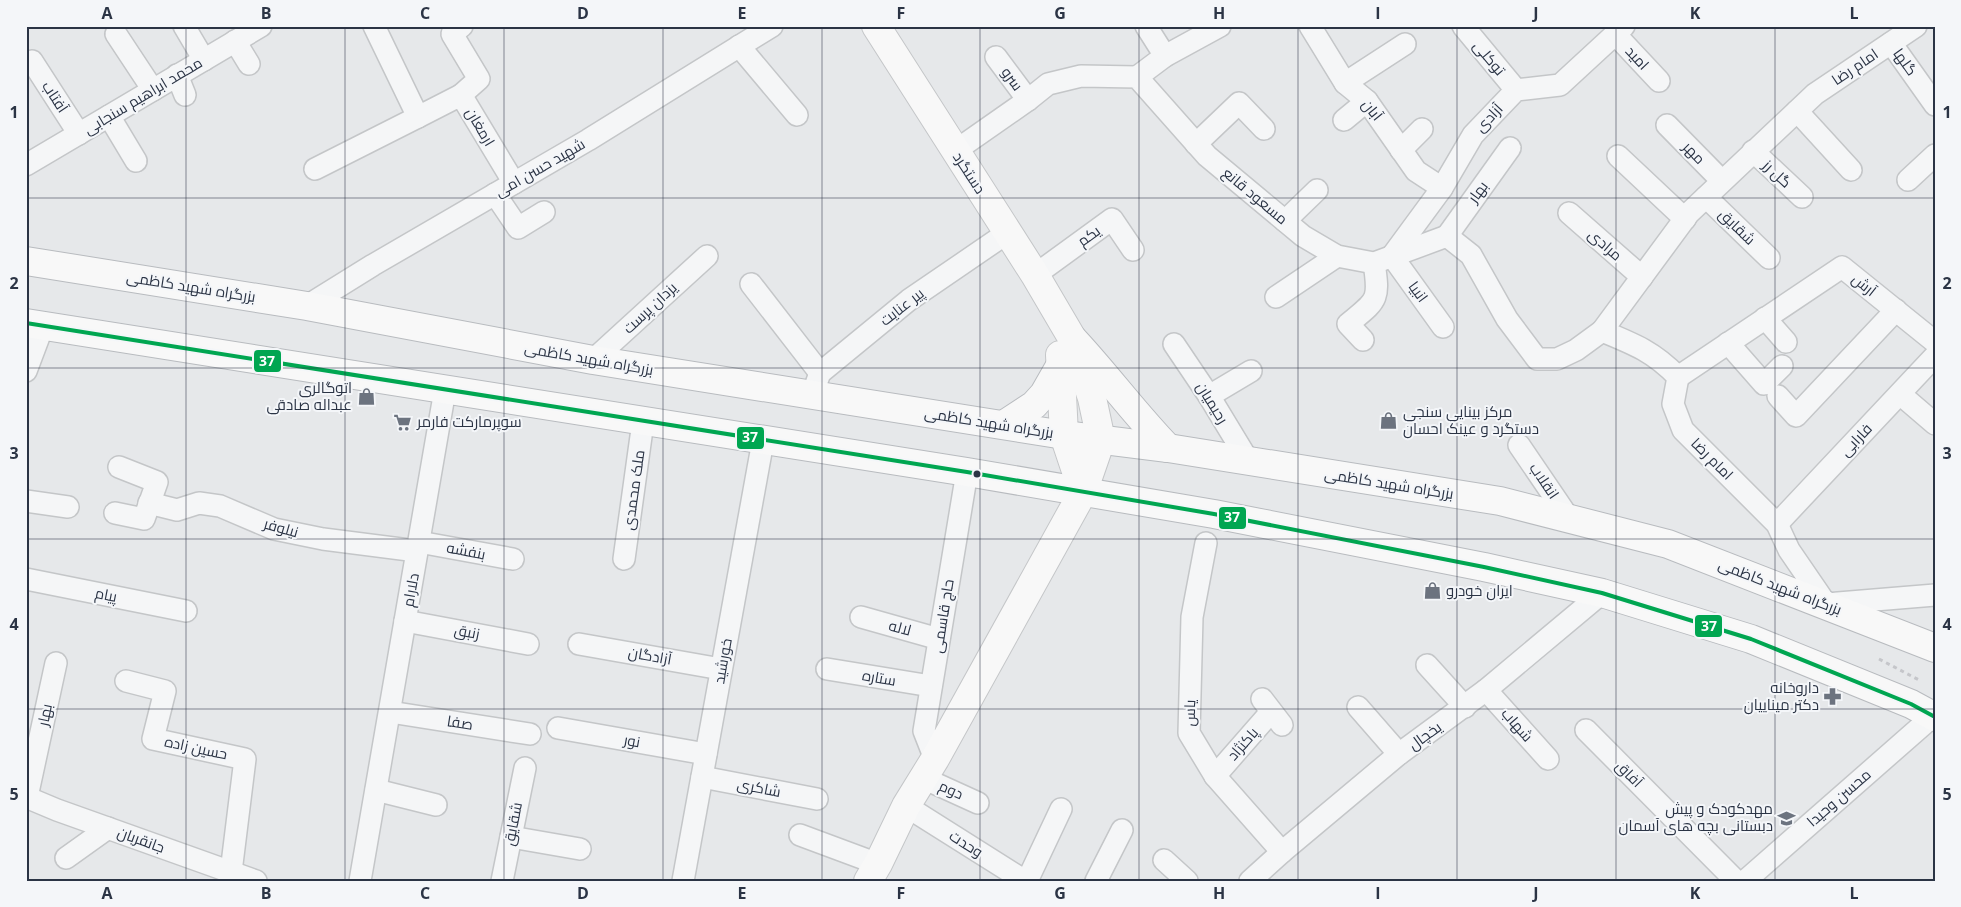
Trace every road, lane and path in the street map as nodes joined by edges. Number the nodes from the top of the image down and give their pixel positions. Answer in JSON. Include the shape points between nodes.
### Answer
{"nodes":[{"id":1,"x":184,"y":26,"type":"edge"},
{"id":2,"x":260,"y":26,"type":"edge"},
{"id":3,"x":374,"y":26,"type":"edge"},
{"id":4,"x":462,"y":26,"type":"edge"},
{"id":5,"x":772,"y":26,"type":"edge"},
{"id":6,"x":876,"y":26,"type":"edge"},
{"id":7,"x":1146,"y":26,"type":"edge"},
{"id":8,"x":1220,"y":26,"type":"edge"},
{"id":9,"x":1310,"y":26,"type":"edge"},
{"id":10,"x":1463,"y":26,"type":"edge"},
{"id":11,"x":1916,"y":26,"type":"edge"},
{"id":12,"x":1620,"y":30,"type":"edge"},
{"id":13,"x":116,"y":34,"type":"dead end"},
{"id":14,"x":235,"y":41,"type":"junction"},
{"id":15,"x":1892,"y":43,"type":"junction"},
{"id":16,"x":1405,"y":44,"type":"dead end"},
{"id":17,"x":739,"y":46,"type":"junction"},
{"id":18,"x":1165,"y":56,"type":"junction"},
{"id":19,"x":996,"y":57,"type":"dead end"},
{"id":20,"x":32,"y":60,"type":"dead end"},
{"id":21,"x":204,"y":60,"type":"junction"},
{"id":22,"x":249,"y":64,"type":"dead end"},
{"id":23,"x":178,"y":75,"type":"junction"},
{"id":24,"x":1137,"y":77,"type":"junction"},
{"id":25,"x":1659,"y":81,"type":"dead end"},
{"id":26,"x":1345,"y":83,"type":"junction"},
{"id":27,"x":153,"y":90,"type":"junction"},
{"id":28,"x":1516,"y":90,"type":"junction"},
{"id":29,"x":186,"y":95,"type":"dead end"},
{"id":30,"x":460,"y":95,"type":"junction"},
{"id":31,"x":1028,"y":100,"type":"junction"},
{"id":32,"x":1367,"y":101,"type":"junction"},
{"id":33,"x":1935,"y":105,"type":"edge"},
{"id":34,"x":1797,"y":111,"type":"junction"},
{"id":35,"x":797,"y":115,"type":"dead end"},
{"id":36,"x":109,"y":116,"type":"junction"},
{"id":37,"x":418,"y":117,"type":"junction"},
{"id":38,"x":1344,"y":120,"type":"dead end"},
{"id":39,"x":1667,"y":125,"type":"dead end"},
{"id":40,"x":1264,"y":129,"type":"dead end"},
{"id":41,"x":1422,"y":129,"type":"dead end"},
{"id":42,"x":79,"y":134,"type":"junction"},
{"id":43,"x":1196,"y":144,"type":"junction"},
{"id":44,"x":1510,"y":148,"type":"dead end"},
{"id":45,"x":1401,"y":150,"type":"junction"},
{"id":46,"x":955,"y":151,"type":"junction"},
{"id":47,"x":1753,"y":151,"type":"junction"},
{"id":48,"x":1618,"y":156,"type":"dead end"},
{"id":49,"x":1935,"y":156,"type":"edge"},
{"id":50,"x":136,"y":161,"type":"dead end"},
{"id":51,"x":26,"y":165,"type":"edge"},
{"id":52,"x":315,"y":169,"type":"dead end"},
{"id":53,"x":1851,"y":170,"type":"dead end"},
{"id":54,"x":1908,"y":180,"type":"dead end"},
{"id":55,"x":1722,"y":181,"type":"junction"},
{"id":56,"x":514,"y":183,"type":"junction"},
{"id":57,"x":1442,"y":188,"type":"junction"},
{"id":58,"x":1317,"y":190,"type":"dead end"},
{"id":59,"x":495,"y":194,"type":"junction"},
{"id":60,"x":1802,"y":196,"type":"dead end"},
{"id":61,"x":1706,"y":197,"type":"junction"},
{"id":62,"x":544,"y":212,"type":"dead end"},
{"id":63,"x":1569,"y":213,"type":"dead end"},
{"id":64,"x":1686,"y":219,"type":"junction"},
{"id":65,"x":1285,"y":221,"type":"junction"},
{"id":66,"x":1007,"y":233,"type":"junction"},
{"id":67,"x":1447,"y":236,"type":"junction"},
{"id":68,"x":1133,"y":250,"type":"dead end"},
{"id":69,"x":707,"y":256,"type":"dead end"},
{"id":70,"x":1337,"y":256,"type":"junction"},
{"id":71,"x":1769,"y":258,"type":"dead end"},
{"id":72,"x":1383,"y":260,"type":"junction"},
{"id":73,"x":26,"y":261,"type":"edge"},
{"id":74,"x":1035,"y":275,"type":"junction"},
{"id":75,"x":1642,"y":277,"type":"junction"},
{"id":76,"x":751,"y":284,"type":"dead end"},
{"id":77,"x":1276,"y":297,"type":"dead end"},
{"id":78,"x":307,"y":306,"type":"junction"},
{"id":79,"x":1896,"y":310,"type":"junction"},
{"id":80,"x":1765,"y":318,"type":"junction"},
{"id":81,"x":34,"y":325,"type":"edge"},
{"id":82,"x":1443,"y":327,"type":"dead end"},
{"id":83,"x":1066,"y":329,"type":"junction"},
{"id":84,"x":1602,"y":331,"type":"junction"},
{"id":85,"x":1363,"y":340,"type":"dead end"},
{"id":86,"x":1786,"y":342,"type":"dead end"},
{"id":87,"x":1935,"y":342,"type":"edge"},
{"id":88,"x":1728,"y":343,"type":"junction"},
{"id":89,"x":1174,"y":344,"type":"dead end"},
{"id":90,"x":1935,"y":356,"type":"edge"},
{"id":91,"x":593,"y":360,"type":"junction"},
{"id":92,"x":1060,"y":366,"type":"junction"},
{"id":93,"x":1782,"y":366,"type":"dead end"},
{"id":94,"x":26,"y":371,"type":"edge"},
{"id":95,"x":1251,"y":371,"type":"dead end"},
{"id":96,"x":1678,"y":377,"type":"junction"},
{"id":97,"x":816,"y":384,"type":"junction"},
{"id":98,"x":445,"y":390,"type":"junction"},
{"id":99,"x":1900,"y":394,"type":"junction"},
{"id":100,"x":1208,"y":396,"type":"junction"},
{"id":101,"x":1778,"y":396,"type":"dead end"},
{"id":102,"x":643,"y":422,"type":"junction"},
{"id":103,"x":1005,"y":424,"type":"junction"},
{"id":104,"x":1935,"y":424,"type":"edge"},
{"id":105,"x":1064,"y":435,"type":"junction"},
{"id":106,"x":1101,"y":440,"type":"junction"},
{"id":107,"x":763,"y":441,"type":"junction"},
{"id":108,"x":1519,"y":445,"type":"dead end"},
{"id":109,"x":1168,"y":448,"type":"junction"},
{"id":110,"x":1249,"y":462,"type":"junction"},
{"id":111,"x":119,"y":468,"type":"dead end"},
{"id":112,"x":967,"y":472,"type":"junction"},
{"id":113,"x":1083,"y":492,"type":"junction"},
{"id":114,"x":26,"y":501,"type":"edge"},
{"id":115,"x":149,"y":503,"type":"junction"},
{"id":116,"x":68,"y":507,"type":"dead end"},
{"id":117,"x":115,"y":513,"type":"dead end"},
{"id":118,"x":1568,"y":518,"type":"junction"},
{"id":119,"x":1776,"y":524,"type":"junction"},
{"id":120,"x":1206,"y":543,"type":"dead end"},
{"id":121,"x":418,"y":546,"type":"junction"},
{"id":122,"x":624,"y":558,"type":"dead end"},
{"id":123,"x":513,"y":559,"type":"dead end"},
{"id":124,"x":26,"y":579,"type":"edge"},
{"id":125,"x":1602,"y":593,"type":"junction"},
{"id":126,"x":1935,"y":595,"type":"edge"},
{"id":127,"x":1826,"y":604,"type":"junction"},
{"id":128,"x":186,"y":611,"type":"dead end"},
{"id":129,"x":861,"y":617,"type":"dead end"},
{"id":130,"x":406,"y":621,"type":"junction"},
{"id":131,"x":939,"y":639,"type":"junction"},
{"id":132,"x":528,"y":644,"type":"dead end"},
{"id":133,"x":579,"y":644,"type":"dead end"},
{"id":134,"x":1935,"y":648,"type":"edge"},
{"id":135,"x":1879,"y":659,"type":"dead end"},
{"id":136,"x":56,"y":663,"type":"dead end"},
{"id":137,"x":1427,"y":665,"type":"dead end"},
{"id":138,"x":721,"y":669,"type":"junction"},
{"id":139,"x":827,"y":669,"type":"dead end"},
{"id":140,"x":126,"y":681,"type":"dead end"},
{"id":141,"x":1927,"y":684,"type":"dead end"},
{"id":142,"x":932,"y":686,"type":"junction"},
{"id":143,"x":1486,"y":690,"type":"junction"},
{"id":144,"x":1358,"y":707,"type":"dead end"},
{"id":145,"x":1465,"y":707,"type":"junction"},
{"id":146,"x":390,"y":712,"type":"junction"},
{"id":147,"x":1271,"y":712,"type":"dead end"},
{"id":148,"x":1934,"y":716,"type":"edge"},
{"id":149,"x":558,"y":728,"type":"dead end"},
{"id":150,"x":1586,"y":730,"type":"dead end"},
{"id":151,"x":530,"y":734,"type":"dead end"},
{"id":152,"x":706,"y":754,"type":"junction"},
{"id":153,"x":1400,"y":754,"type":"junction"},
{"id":154,"x":1548,"y":759,"type":"dead end"},
{"id":155,"x":525,"y":768,"type":"dead end"},
{"id":156,"x":929,"y":769,"type":"junction"},
{"id":157,"x":1215,"y":776,"type":"junction"},
{"id":158,"x":702,"y":777,"type":"junction"},
{"id":159,"x":376,"y":790,"type":"junction"},
{"id":160,"x":26,"y":797,"type":"edge"},
{"id":161,"x":817,"y":799,"type":"dead end"},
{"id":162,"x":978,"y":803,"type":"dead end"},
{"id":163,"x":436,"y":805,"type":"dead end"},
{"id":164,"x":906,"y":806,"type":"junction"},
{"id":165,"x":1061,"y":809,"type":"dead end"},
{"id":166,"x":108,"y":828,"type":"junction"},
{"id":167,"x":1122,"y":830,"type":"dead end"},
{"id":168,"x":800,"y":835,"type":"dead end"},
{"id":169,"x":511,"y":837,"type":"junction"},
{"id":170,"x":580,"y":849,"type":"dead end"},
{"id":171,"x":1282,"y":852,"type":"junction"},
{"id":172,"x":66,"y":858,"type":"dead end"},
{"id":173,"x":1164,"y":860,"type":"dead end"},
{"id":174,"x":873,"y":872,"type":"edge"},
{"id":175,"x":215,"y":873,"type":"edge"},
{"id":176,"x":1256,"y":879,"type":"edge"},
{"id":177,"x":256,"y":881,"type":"edge"},
{"id":178,"x":360,"y":881,"type":"edge"},
{"id":179,"x":502,"y":881,"type":"edge"},
{"id":180,"x":682,"y":881,"type":"edge"},
{"id":181,"x":1026,"y":881,"type":"edge"},
{"id":182,"x":1096,"y":881,"type":"edge"},
{"id":183,"x":1187,"y":881,"type":"edge"},
{"id":184,"x":1736,"y":881,"type":"edge"},
{"id":185,"x":1744,"y":881,"type":"edge"}],
"edges":[{"from":1,"to":21,"type":"street"},
{"from":2,"to":14,"type":"street","name":"محمد ابراهیم سنجابی"},
{"from":3,"to":37,"type":"street"},
{"from":4,"to":30,"type":"street","via":[[452,34],[479,79]]},
{"from":5,"to":17,"type":"street","name":"شهید حسن امی"},
{"from":6,"to":46,"type":"main road","name":"دستگرد"},
{"from":7,"to":18,"type":"street"},
{"from":8,"to":18,"type":"street"},
{"from":9,"to":26,"type":"street","name":"آبان"},
{"from":10,"to":28,"type":"street","name":"توکلی"},
{"from":11,"to":15,"type":"street","name":"امام رضا"},
{"from":12,"to":25,"type":"street","name":"امید"},
{"from":12,"to":28,"type":"street","via":[[1560,85]]},
{"from":13,"to":27,"type":"street"},
{"from":14,"to":21,"type":"street","name":"محمد ابراهیم سنجابی"},
{"from":14,"to":22,"type":"street"},
{"from":15,"to":33,"type":"street","name":"گلها"},
{"from":15,"to":34,"type":"street","name":"امام رضا","via":[[1815,94]]},
{"from":16,"to":26,"type":"street"},
{"from":17,"to":35,"type":"street"},
{"from":17,"to":56,"type":"street","name":"شهید حسن امی"},
{"from":18,"to":24,"type":"street"},
{"from":19,"to":31,"type":"street","name":"سرو"},
{"from":20,"to":42,"type":"street","name":"آفتاب"},
{"from":21,"to":23,"type":"street","name":"محمد ابراهیم سنجابی"},
{"from":23,"to":27,"type":"street","name":"محمد ابراهیم سنجابی"},
{"from":23,"to":29,"type":"street"},
{"from":24,"to":31,"type":"street","via":[[1081,76],[1048,84]]},
{"from":24,"to":43,"type":"street","name":"مسعود قانع"},
{"from":26,"to":32,"type":"street","name":"آبان"},
{"from":27,"to":36,"type":"street","name":"محمد ابراهیم سنجابی"},
{"from":28,"to":57,"type":"street","name":"آزادی","via":[[1473,135]]},
{"from":30,"to":37,"type":"street","name":"ارمغان"},
{"from":30,"to":56,"type":"street","name":"ارمغان"},
{"from":31,"to":46,"type":"street"},
{"from":32,"to":38,"type":"street"},
{"from":32,"to":45,"type":"street","name":"آبان"},
{"from":34,"to":47,"type":"street","name":"امام رضا"},
{"from":34,"to":53,"type":"street"},
{"from":36,"to":42,"type":"street","name":"محمد ابراهیم سنجابی"},
{"from":36,"to":50,"type":"street"},
{"from":37,"to":52,"type":"street","name":"ارمغان"},
{"from":39,"to":55,"type":"street","name":"مهر"},
{"from":40,"to":43,"type":"street","via":[[1239,103]]},
{"from":41,"to":45,"type":"street"},
{"from":42,"to":51,"type":"street","name":"محمد ابراهیم سنجابی"},
{"from":43,"to":65,"type":"street","name":"مسعود قانع"},
{"from":44,"to":67,"type":"street","name":"بهار"},
{"from":45,"to":57,"type":"street","name":"آبان","via":[[1416,172]]},
{"from":46,"to":66,"type":"main road","name":"دستگرد"},
{"from":47,"to":55,"type":"street","name":"امام رضا"},
{"from":47,"to":60,"type":"street","name":"گل رز"},
{"from":48,"to":64,"type":"street"},
{"from":49,"to":54,"type":"street"},
{"from":55,"to":61,"type":"street","name":"امام رضا"},
{"from":56,"to":59,"type":"street","name":"شهید حسن امی"},
{"from":57,"to":72,"type":"street","name":"آزادی"},
{"from":58,"to":65,"type":"street"},
{"from":59,"to":62,"type":"street","via":[[518,228]]},
{"from":59,"to":78,"type":"street","name":"شهید حسن امی"},
{"from":61,"to":64,"type":"street","name":"امام رضا"},
{"from":61,"to":71,"type":"street","name":"شقایق"},
{"from":63,"to":75,"type":"street","name":"مرادی"},
{"from":64,"to":75,"type":"street","name":"امام رضا"},
{"from":65,"to":70,"type":"street","name":"مسعود قانع","via":[[1302,236]]},
{"from":66,"to":74,"type":"main road","name":"دستگرد"},
{"from":66,"to":97,"type":"street","name":"پیر عنایت","via":[[909,300]]},
{"from":67,"to":72,"type":"street"},
{"from":67,"to":84,"type":"street","name":"امام رضا","via":[[1471,254],[1507,319],[1537,359],[1557,359]]},
{"from":68,"to":74,"type":"street","name":"یکم","via":[[1112,219]]},
{"from":69,"to":91,"type":"street","name":"یزدان پرست"},
{"from":70,"to":72,"type":"street","name":"مسعود قانع"},
{"from":70,"to":77,"type":"street"},
{"from":72,"to":82,"type":"street","name":"انبیا"},
{"from":72,"to":85,"type":"street","via":[[1372,304],[1348,324]]},
{"from":73,"to":78,"type":"main road","name":"بزرگراه شهید کاظمی"},
{"from":74,"to":83,"type":"main road","name":"دستگرد"},
{"from":75,"to":84,"type":"street","name":"امام رضا"},
{"from":76,"to":97,"type":"street"},
{"from":78,"to":91,"type":"main road","name":"بزرگراه شهید کاظمی"},
{"from":79,"to":80,"type":"street","name":"آرش","via":[[1842,267]]},
{"from":79,"to":87,"type":"street","name":"آرش"},
{"from":79,"to":101,"type":"street","via":[[1796,416]]},
{"from":80,"to":86,"type":"street"},
{"from":80,"to":88,"type":"street","name":"آرش"},
{"from":81,"to":94,"type":"street"},
{"from":81,"to":98,"type":"main road"},
{"from":83,"to":92,"type":"main road"},
{"from":83,"to":106,"type":"main road","name":"دستگرد","via":[[1092,398]]},
{"from":83,"to":109,"type":"main road"},
{"from":84,"to":96,"type":"street","via":[[1645,349]]},
{"from":88,"to":93,"type":"street","via":[[1764,384]]},
{"from":88,"to":96,"type":"street","name":"آرش"},
{"from":89,"to":100,"type":"street","name":"رحیمیان"},
{"from":90,"to":99,"type":"street","name":"فارابی"},
{"from":91,"to":97,"type":"main road","name":"بزرگراه شهید کاظمی"},
{"from":92,"to":103,"type":"main road","via":[[1034,405]]},
{"from":92,"to":105,"type":"main road"},
{"from":95,"to":100,"type":"street"},
{"from":96,"to":119,"type":"street","name":"امام رضا","via":[[1673,404],[1683,430]]},
{"from":97,"to":103,"type":"main road","name":"بزرگراه شهید کاظمی"},
{"from":98,"to":102,"type":"main road"},
{"from":98,"to":121,"type":"street","name":"دلارام"},
{"from":99,"to":104,"type":"street"},
{"from":99,"to":119,"type":"street","name":"فارابی"},
{"from":100,"to":110,"type":"street","name":"رحیمیان"},
{"from":102,"to":107,"type":"main road"},
{"from":102,"to":122,"type":"street","name":"ملک محمدی"},
{"from":103,"to":105,"type":"main road","name":"بزرگراه شهید کاظمی"},
{"from":105,"to":106,"type":"main road","name":"بزرگراه شهید کاظمی"},
{"from":105,"to":113,"type":"main road"},
{"from":106,"to":109,"type":"main road","name":"بزرگراه شهید کاظمی"},
{"from":106,"to":113,"type":"main road"},
{"from":107,"to":112,"type":"main road"},
{"from":107,"to":138,"type":"street","name":"خورشید"},
{"from":108,"to":118,"type":"street","name":"انقلاب"},
{"from":109,"to":110,"type":"main road","name":"بزرگراه شهید کاظمی"},
{"from":110,"to":118,"type":"main road","name":"بزرگراه شهید کاظمی","via":[[1500,501]]},
{"from":111,"to":115,"type":"street","via":[[157,482]]},
{"from":112,"to":113,"type":"main road"},
{"from":112,"to":131,"type":"street","name":"حاج قاسمی"},
{"from":113,"to":125,"type":"main road","via":[[1214,514]]},
{"from":113,"to":156,"type":"main road"},
{"from":114,"to":116,"type":"street"},
{"from":115,"to":117,"type":"street","via":[[144,519]]},
{"from":115,"to":121,"type":"street","name":"نیلوفر","via":[[176,510],[199,503],[220,506],[274,529],[323,539]]},
{"from":118,"to":127,"type":"main road","name":"بزرگراه شهید کاظمی","via":[[1668,544]]},
{"from":119,"to":127,"type":"street","name":"امام رضا","via":[[1789,550]]},
{"from":120,"to":157,"type":"street","name":"یاس","via":[[1192,617],[1189,733]]},
{"from":121,"to":123,"type":"street","name":"بنفشه"},
{"from":121,"to":130,"type":"street","name":"دلارام"},
{"from":124,"to":128,"type":"street","name":"پیام"},
{"from":125,"to":143,"type":"street","name":"یخچال"},
{"from":125,"to":148,"type":"main road","via":[[1751,639]]},
{"from":126,"to":127,"type":"street"},
{"from":127,"to":134,"type":"main road","name":"بزرگراه شهید کاظمی"},
{"from":129,"to":131,"type":"street","name":"لاله"},
{"from":130,"to":132,"type":"street","name":"زنبق"},
{"from":130,"to":146,"type":"street","name":"دلارام"},
{"from":131,"to":142,"type":"street","name":"حاج قاسمی"},
{"from":133,"to":138,"type":"street","name":"آزادگان"},
{"from":135,"to":141,"type":"path"},
{"from":136,"to":160,"type":"street","name":"بهار"},
{"from":137,"to":145,"type":"street"},
{"from":138,"to":152,"type":"street","name":"خورشید"},
{"from":139,"to":142,"type":"street","name":"ستاره"},
{"from":140,"to":175,"type":"street","name":"حسین زاده","via":[[165,691],[153,739],[245,759]]},
{"from":142,"to":156,"type":"street","name":"حاج قاسمی","via":[[924,731]]},
{"from":143,"to":145,"type":"street","name":"یخچال"},
{"from":143,"to":154,"type":"street","name":"شهاب"},
{"from":144,"to":153,"type":"street"},
{"from":145,"to":153,"type":"street","name":"یخچال"},
{"from":146,"to":151,"type":"street","name":"صفا"},
{"from":146,"to":159,"type":"street","name":"دلارام"},
{"from":147,"to":157,"type":"street","name":"پاکنژاد"},
{"from":148,"to":185,"type":"street","name":"محسن وحیدا"},
{"from":149,"to":152,"type":"street","name":"نور"},
{"from":150,"to":184,"type":"street","name":"آفاق"},
{"from":152,"to":158,"type":"street","name":"خورشید"},
{"from":153,"to":171,"type":"street","name":"یخچال"},
{"from":155,"to":169,"type":"street","name":"شقایق"},
{"from":156,"to":162,"type":"street","name":"دوم"},
{"from":156,"to":164,"type":"main road"},
{"from":157,"to":171,"type":"street","name":"یاس"},
{"from":158,"to":161,"type":"street","name":"شاکری"},
{"from":158,"to":180,"type":"street","name":"خورشید"},
{"from":159,"to":163,"type":"street"},
{"from":159,"to":178,"type":"street","name":"دلارام"},
{"from":160,"to":166,"type":"street","name":"جانقربان"},
{"from":164,"to":174,"type":"main road"},
{"from":164,"to":181,"type":"street","name":"وحدت"},
{"from":165,"to":181,"type":"street"},
{"from":166,"to":172,"type":"street"},
{"from":166,"to":175,"type":"street","name":"جانقربان"},
{"from":167,"to":182,"type":"street"},
{"from":168,"to":174,"type":"street"},
{"from":169,"to":170,"type":"street"},
{"from":169,"to":179,"type":"street","name":"شقایق"},
{"from":171,"to":176,"type":"street","name":"یخچال"},
{"from":173,"to":183,"type":"street"},
{"from":175,"to":177,"type":"street","name":"جانقربان"}]}
